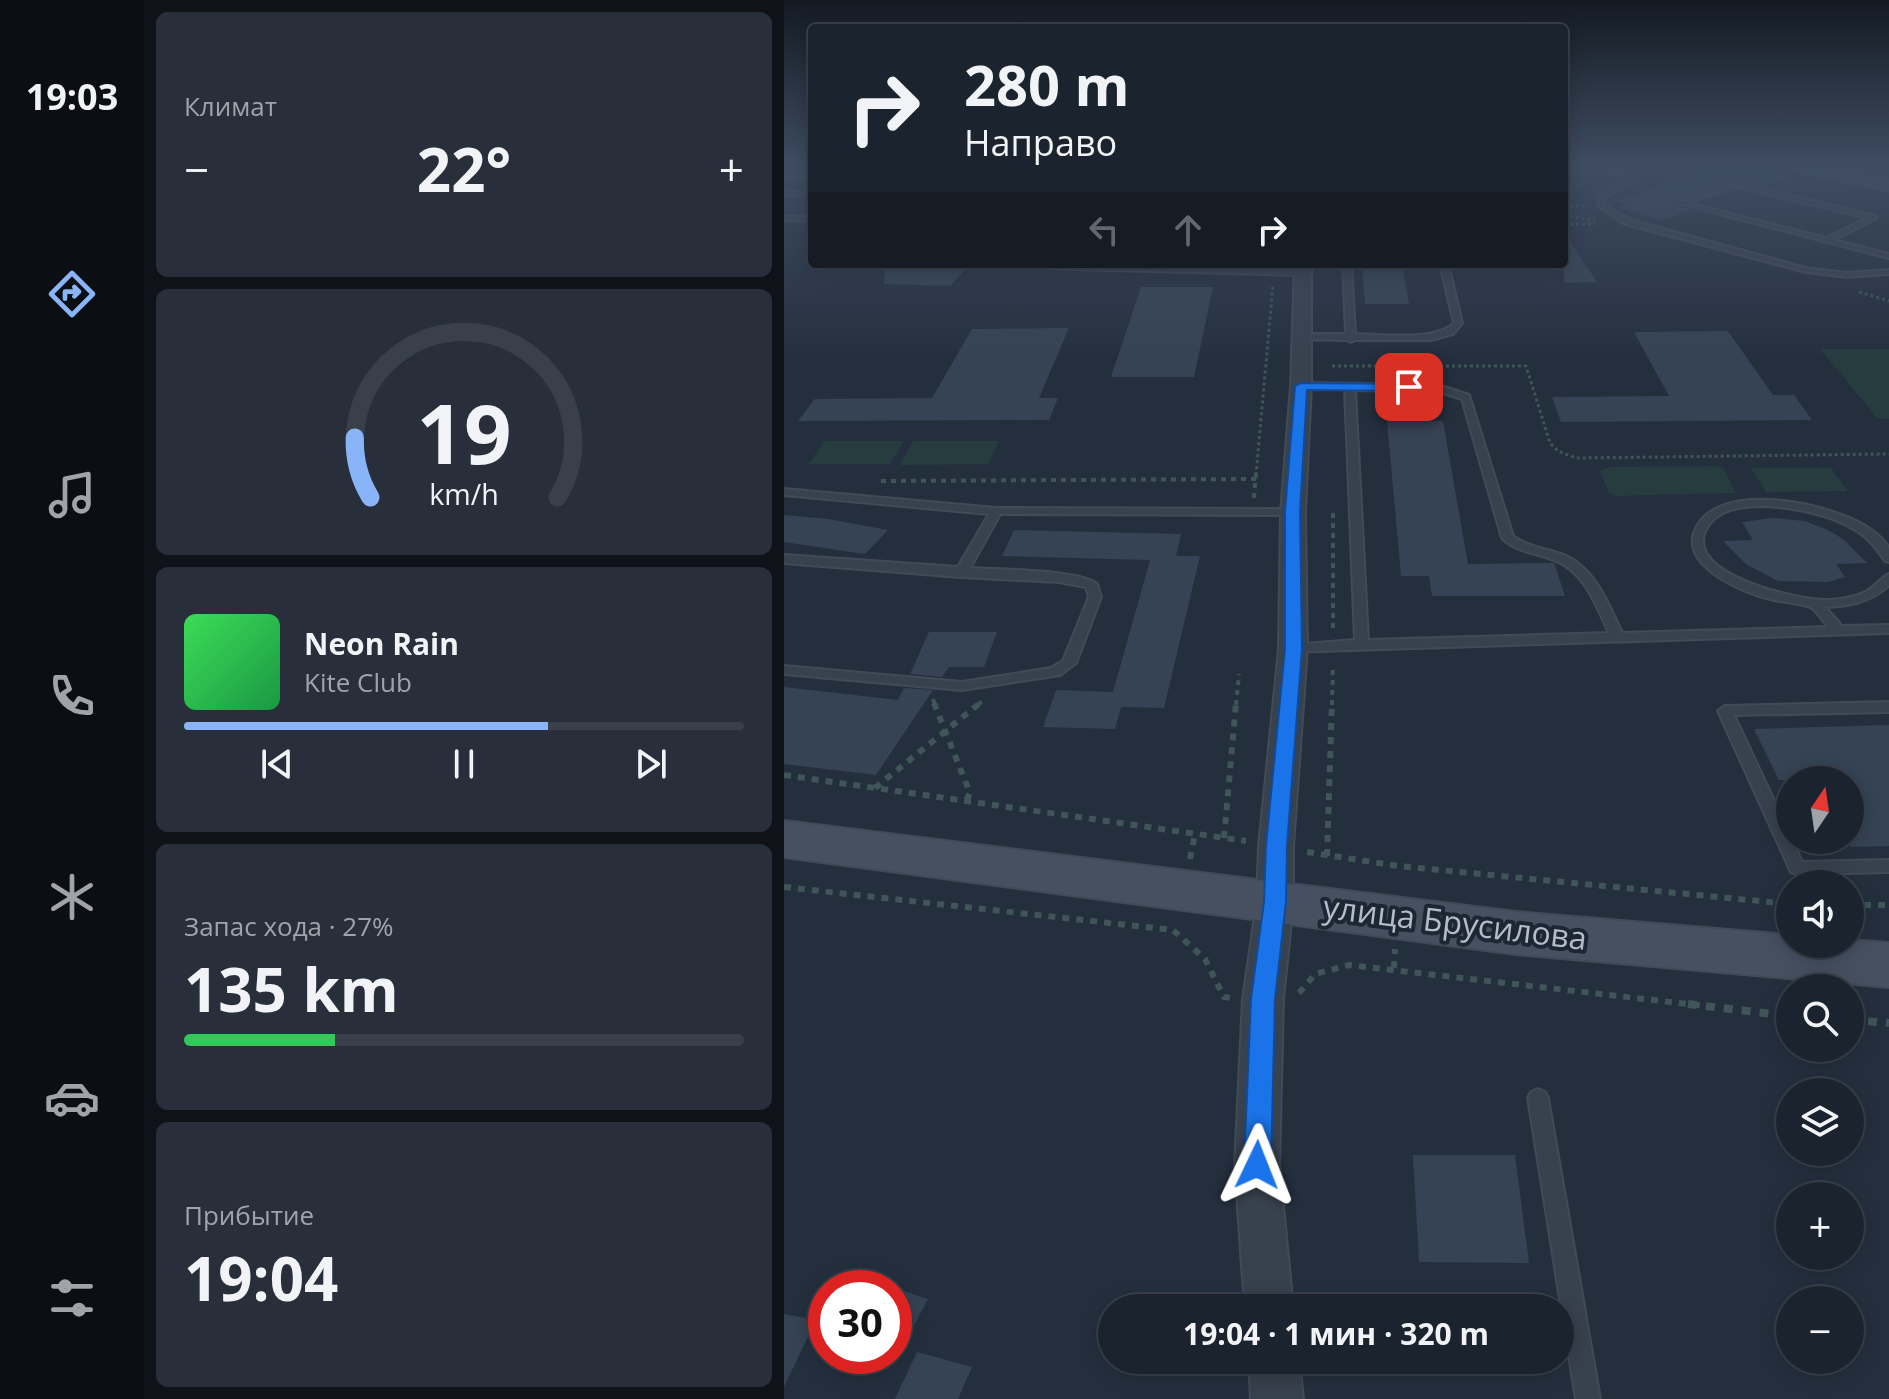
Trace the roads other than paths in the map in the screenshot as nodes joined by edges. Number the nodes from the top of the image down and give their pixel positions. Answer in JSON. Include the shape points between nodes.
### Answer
{"nodes":[{"id":1,"x":1655,"y":229,"type":"edge"},
{"id":2,"x":1781,"y":229,"type":"edge"},
{"id":3,"x":1849,"y":229,"type":"edge"},
{"id":4,"x":1826,"y":241,"type":"junction"},
{"id":5,"x":1889,"y":256,"type":"edge"},
{"id":6,"x":1190,"y":268,"type":"edge"},
{"id":7,"x":1347,"y":268,"type":"edge"},
{"id":8,"x":1445,"y":268,"type":"edge"},
{"id":9,"x":1303,"y":269,"type":"edge"},
{"id":10,"x":1889,"y":272,"type":"edge"},
{"id":11,"x":1302,"y":337,"type":"junction"},
{"id":12,"x":1351,"y":339,"type":"junction"},
{"id":13,"x":1301,"y":386,"type":"junction"},
{"id":14,"x":1350,"y":387,"type":"junction"},
{"id":15,"x":784,"y":492,"type":"edge"},
{"id":16,"x":996,"y":511,"type":"junction"},
{"id":17,"x":1293,"y":512,"type":"junction"},
{"id":18,"x":1889,"y":558,"type":"edge"},
{"id":19,"x":784,"y":559,"type":"edge"},
{"id":20,"x":961,"y":573,"type":"junction"},
{"id":21,"x":1889,"y":578,"type":"edge"},
{"id":22,"x":1815,"y":604,"type":"junction"},
{"id":23,"x":1889,"y":629,"type":"edge"},
{"id":24,"x":1840,"y":632,"type":"junction"},
{"id":25,"x":1618,"y":638,"type":"junction"},
{"id":26,"x":1362,"y":644,"type":"junction"},
{"id":27,"x":1293,"y":649,"type":"junction"},
{"id":28,"x":784,"y":670,"type":"edge"},
{"id":29,"x":1889,"y":707,"type":"edge"},
{"id":30,"x":784,"y":839,"type":"edge"},
{"id":31,"x":1889,"y":866,"type":"edge"},
{"id":32,"x":1275,"y":902,"type":"junction"},
{"id":33,"x":1889,"y":965,"type":"edge"},
{"id":34,"x":1538,"y":1098,"type":"dead end"},
{"id":35,"x":1268,"y":1294,"type":"edge"},
{"id":36,"x":1275,"y":1374,"type":"edge"},
{"id":37,"x":1277,"y":1399,"type":"edge"},
{"id":38,"x":1588,"y":1399,"type":"edge"}],
"edges":[{"from":1,"to":10,"type":"lane","via":[[1806,270],[1847,275]]},
{"from":2,"to":4,"type":"lane"},
{"from":3,"to":4,"type":"lane"},
{"from":4,"to":5,"type":"lane"},
{"from":6,"to":9,"type":"lane","via":[[1274,273]]},
{"from":7,"to":12,"type":"lane"},
{"from":8,"to":12,"type":"lane","via":[[1458,323],[1450,332]]},
{"from":9,"to":11,"type":"street"},
{"from":11,"to":12,"type":"lane"},
{"from":11,"to":13,"type":"street"},
{"from":13,"to":14,"type":"lane"},
{"from":13,"to":17,"type":"street"},
{"from":14,"to":25,"type":"lane","via":[[1438,388],[1466,397],[1508,538],[1521,548],[1580,568]]},
{"from":14,"to":26,"type":"lane"},
{"from":15,"to":16,"type":"lane"},
{"from":16,"to":17,"type":"lane"},
{"from":16,"to":20,"type":"lane"},
{"from":17,"to":27,"type":"street"},
{"from":18,"to":22,"type":"lane","via":[[1866,531],[1811,508],[1728,508],[1710,517],[1700,530],[1699,545],[1707,561],[1725,576],[1751,590]]},
{"from":19,"to":20,"type":"lane"},
{"from":20,"to":28,"type":"lane","via":[[1091,584],[1095,597],[1069,663],[1055,672],[962,686]]},
{"from":21,"to":22,"type":"lane","via":[[1873,594]]},
{"from":22,"to":24,"type":"lane"},
{"from":23,"to":24,"type":"lane"},
{"from":24,"to":25,"type":"lane"},
{"from":25,"to":26,"type":"lane"},
{"from":26,"to":27,"type":"lane"},
{"from":27,"to":32,"type":"street"},
{"from":29,"to":31,"type":"lane","via":[[1725,711],[1797,868]]},
{"from":30,"to":32,"type":"street","name":"улица Брусилова"},
{"from":32,"to":33,"type":"street","name":"улица Брусилова","via":[[1516,933]]},
{"from":32,"to":35,"type":"street","via":[[1263,999],[1257,1165]]},
{"from":34,"to":38,"type":"lane"},
{"from":36,"to":37,"type":"street"}]}
